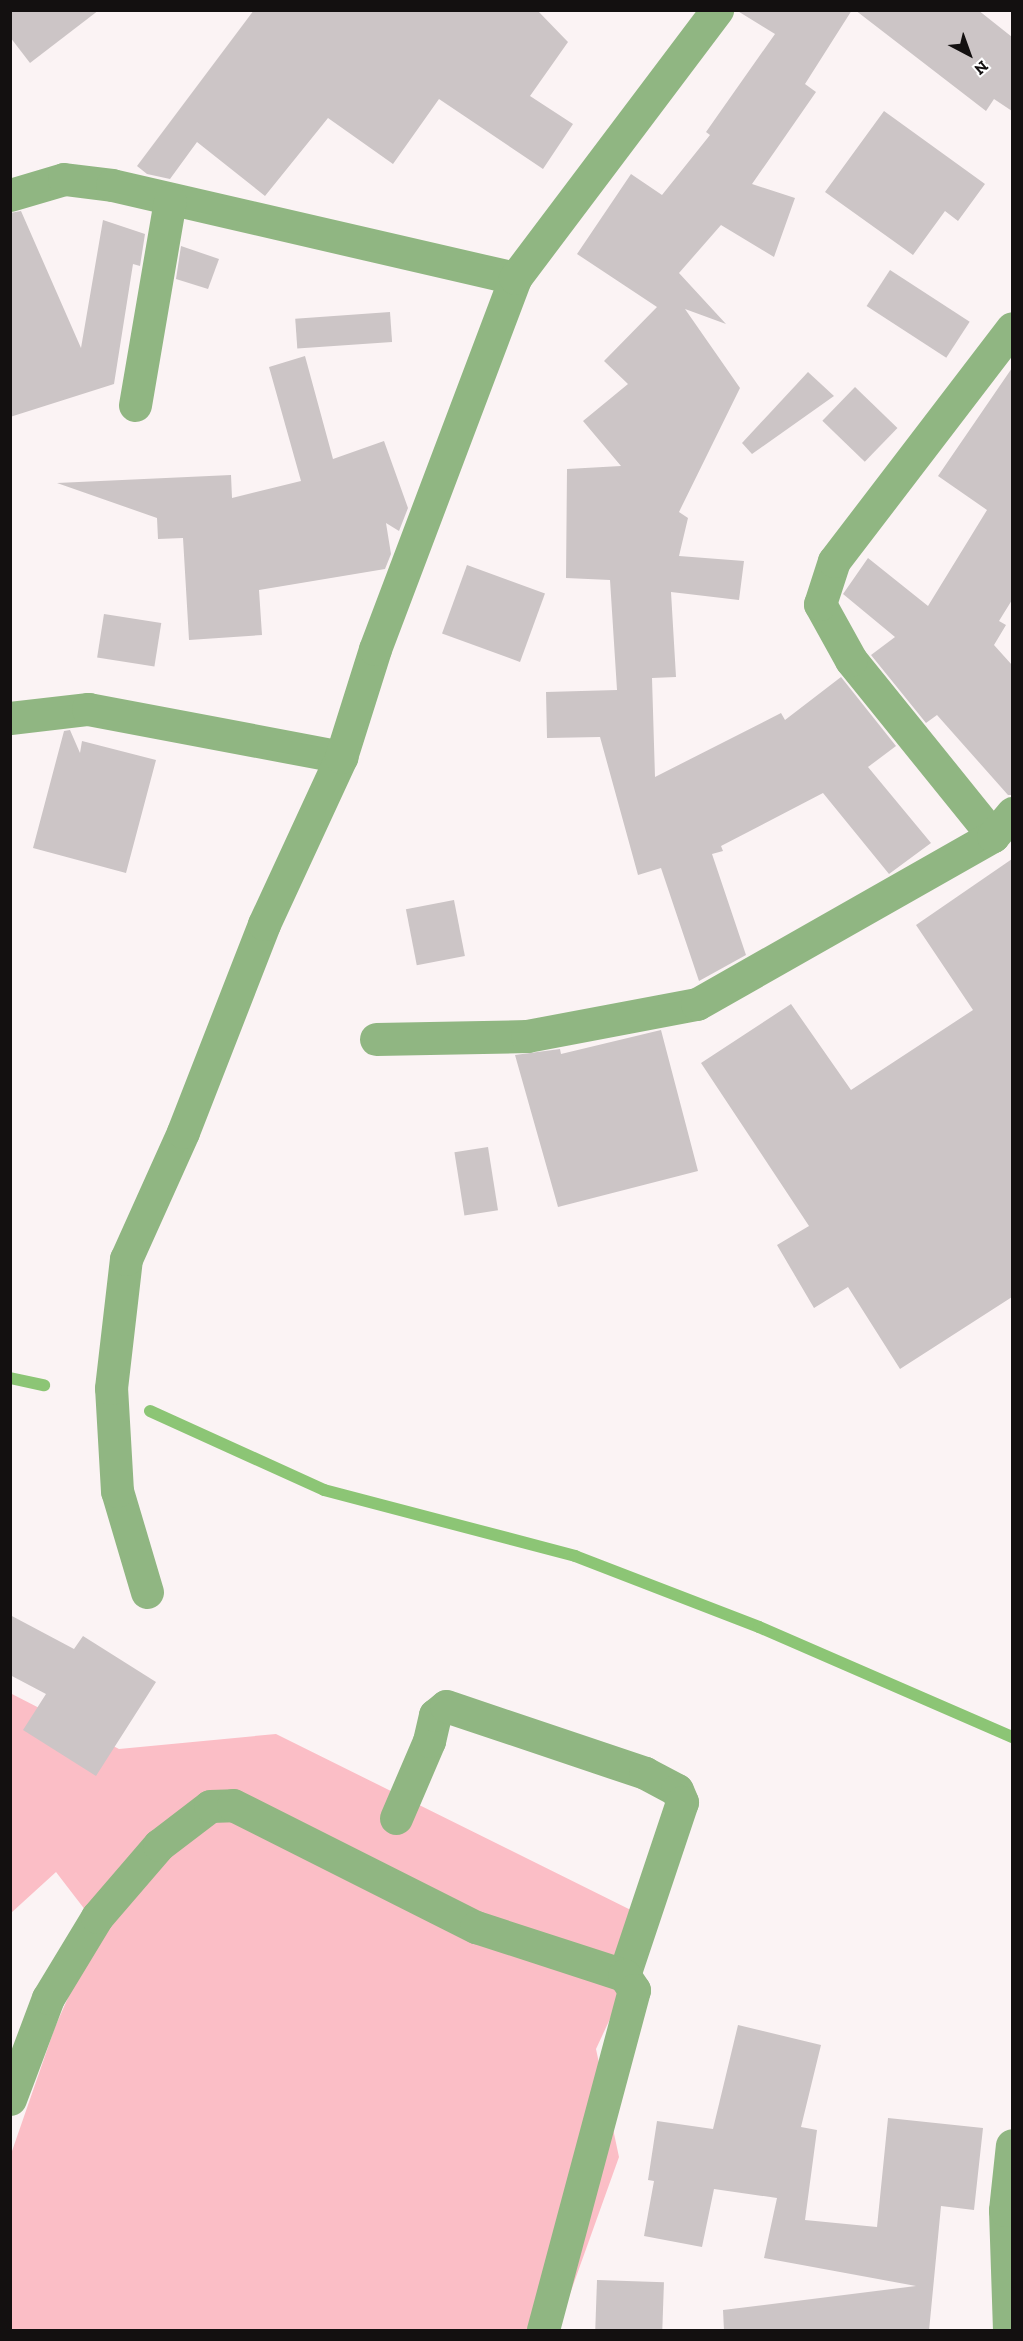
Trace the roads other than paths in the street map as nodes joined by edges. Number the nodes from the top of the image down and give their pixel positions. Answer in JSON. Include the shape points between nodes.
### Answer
{"nodes":[{"id":1,"x":708,"y":14,"type":"edge"},
{"id":2,"x":10,"y":195,"type":"edge"},
{"id":3,"x":170,"y":201,"type":"junction"},
{"id":4,"x":515,"y":278,"type":"junction"},
{"id":5,"x":1012,"y":328,"type":"edge"},
{"id":6,"x":135,"y":405,"type":"dead end"},
{"id":7,"x":10,"y":718,"type":"edge"},
{"id":8,"x":341,"y":757,"type":"junction"},
{"id":9,"x":1003,"y":824,"type":"edge"},
{"id":10,"x":376,"y":1039,"type":"dead end"},
{"id":11,"x":147,"y":1592,"type":"dead end"},
{"id":12,"x":396,"y":1818,"type":"dead end"},
{"id":13,"x":624,"y":1975,"type":"junction"},
{"id":14,"x":10,"y":2099,"type":"edge"},
{"id":15,"x":1012,"y":2145,"type":"edge"},
{"id":16,"x":543,"y":2331,"type":"edge"},
{"id":17,"x":1010,"y":2331,"type":"edge"}],
"edges":[{"from":1,"to":4,"type":"street"},
{"from":2,"to":3,"type":"street","via":[[64,179],[112,185]]},
{"from":3,"to":4,"type":"street"},
{"from":3,"to":6,"type":"street"},
{"from":4,"to":8,"type":"street","via":[[375,649]]},
{"from":5,"to":9,"type":"street","via":[[834,561],[820,604],[851,660]]},
{"from":7,"to":8,"type":"street","via":[[88,709]]},
{"from":8,"to":11,"type":"street","via":[[264,924],[183,1132],[126,1259],[111,1388],[117,1480]]},
{"from":9,"to":10,"type":"street","via":[[697,1004],[527,1036]]},
{"from":12,"to":13,"type":"street","via":[[429,1741],[435,1715],[446,1706],[645,1773],[677,1790],[682,1802]]},
{"from":13,"to":14,"type":"street","via":[[476,1927],[233,1805],[210,1806],[159,1845],[97,1917],[48,1998]]},
{"from":13,"to":16,"type":"street","via":[[634,1990],[632,2005]]},
{"from":15,"to":17,"type":"street","via":[[1005,2210]]}]}
